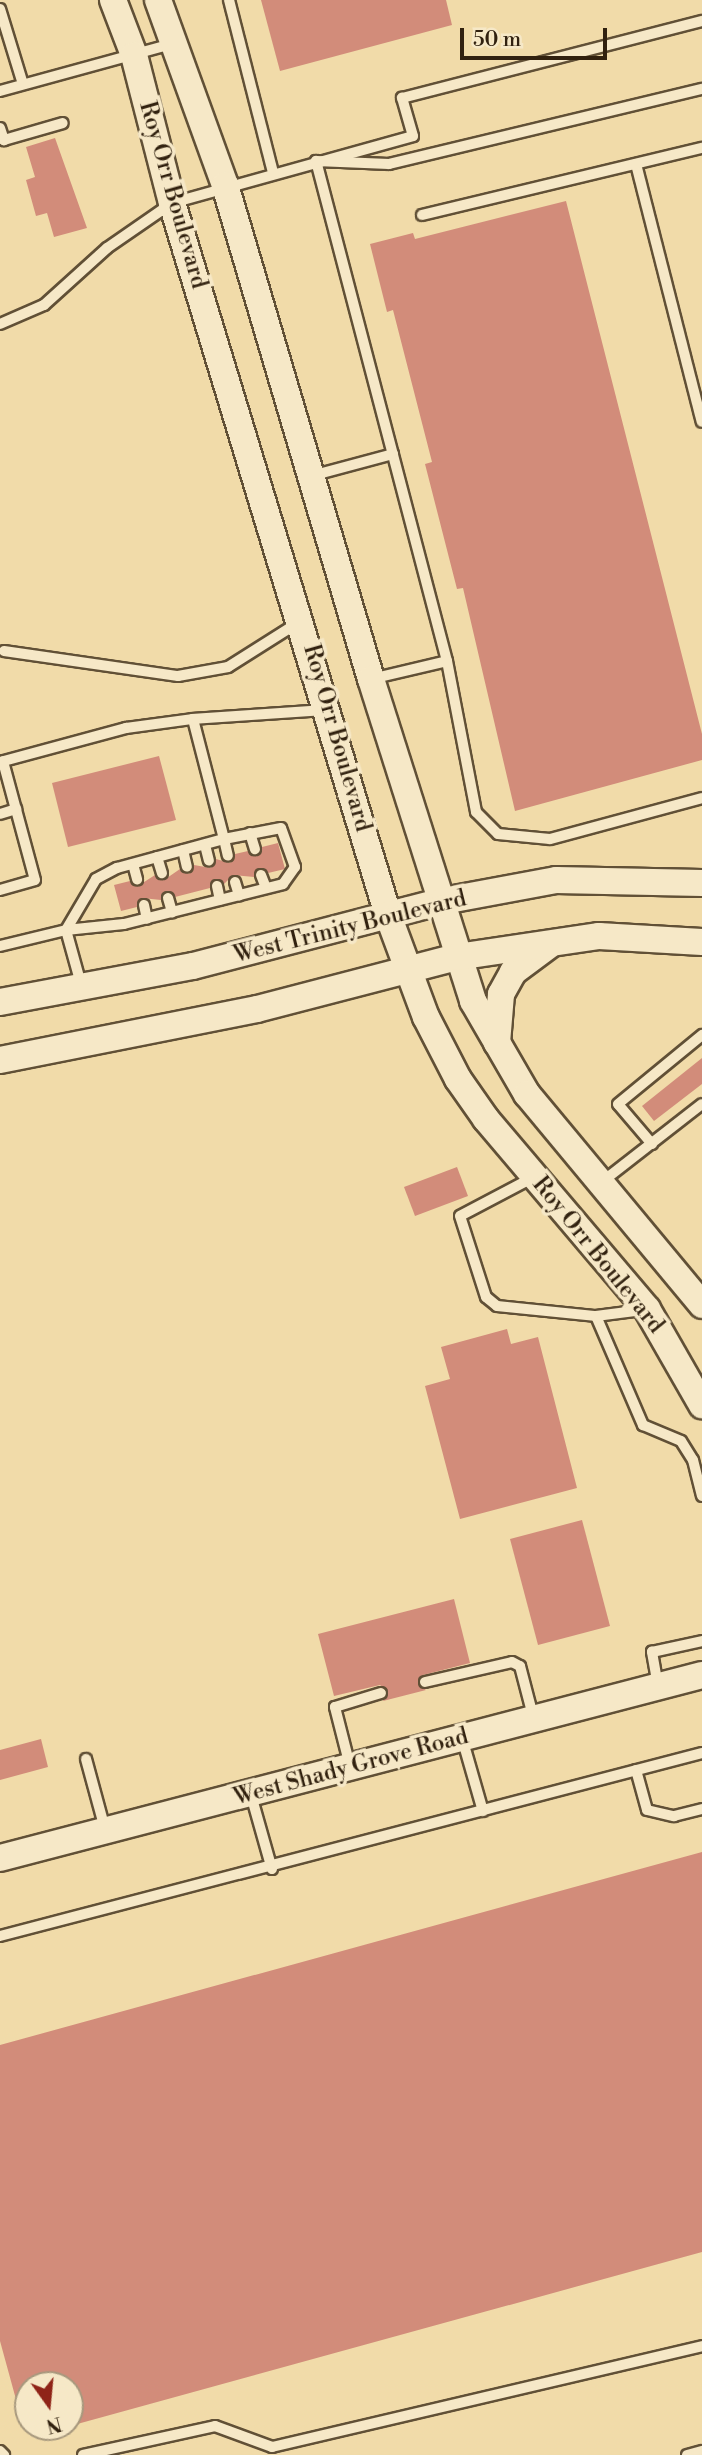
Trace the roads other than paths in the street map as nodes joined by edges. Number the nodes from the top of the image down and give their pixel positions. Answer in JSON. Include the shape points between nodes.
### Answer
{"nodes":[{"id":1,"x":113,"y":0,"type":"edge"},
{"id":2,"x":159,"y":0,"type":"edge"},
{"id":3,"x":229,"y":0,"type":"edge"},
{"id":4,"x":0,"y":9,"type":"edge"},
{"id":5,"x":702,"y":21,"type":"edge"},
{"id":6,"x":173,"y":44,"type":"junction"},
{"id":7,"x":134,"y":55,"type":"junction"},
{"id":8,"x":23,"y":83,"type":"junction"},
{"id":9,"x":702,"y":89,"type":"edge"},
{"id":10,"x":0,"y":91,"type":"edge"},
{"id":11,"x":63,"y":122,"type":"dead end"},
{"id":12,"x":0,"y":128,"type":"edge"},
{"id":13,"x":2,"y":141,"type":"edge"},
{"id":14,"x":702,"y":148,"type":"edge"},
{"id":15,"x":316,"y":161,"type":"junction"},
{"id":16,"x":636,"y":163,"type":"junction"},
{"id":17,"x":273,"y":172,"type":"junction"},
{"id":18,"x":225,"y":185,"type":"junction"},
{"id":19,"x":172,"y":204,"type":"junction"},
{"id":20,"x":422,"y":215,"type":"dead end"},
{"id":21,"x":0,"y":324,"type":"edge"},
{"id":22,"x":702,"y":422,"type":"edge"},
{"id":23,"x":393,"y":454,"type":"junction"},
{"id":24,"x":311,"y":476,"type":"junction"},
{"id":25,"x":303,"y":620,"type":"junction"},
{"id":26,"x":4,"y":651,"type":"dead end"},
{"id":27,"x":447,"y":661,"type":"junction"},
{"id":28,"x":370,"y":679,"type":"junction"},
{"id":29,"x":328,"y":710,"type":"junction"},
{"id":30,"x":193,"y":719,"type":"junction"},
{"id":31,"x":2,"y":762,"type":"edge"},
{"id":32,"x":702,"y":798,"type":"edge"},
{"id":33,"x":16,"y":809,"type":"junction"},
{"id":34,"x":0,"y":814,"type":"edge"},
{"id":35,"x":250,"y":833,"type":"junction"},
{"id":36,"x":224,"y":839,"type":"junction"},
{"id":37,"x":205,"y":845,"type":"junction"},
{"id":38,"x":255,"y":849,"type":"dead end"},
{"id":39,"x":183,"y":850,"type":"junction"},
{"id":40,"x":228,"y":856,"type":"dead end"},
{"id":41,"x":157,"y":857,"type":"junction"},
{"id":42,"x":209,"y":861,"type":"dead end"},
{"id":43,"x":133,"y":864,"type":"junction"},
{"id":44,"x":187,"y":867,"type":"dead end"},
{"id":45,"x":162,"y":873,"type":"dead end"},
{"id":46,"x":261,"y":875,"type":"dead end"},
{"id":47,"x":137,"y":879,"type":"dead end"},
{"id":48,"x":235,"y":881,"type":"dead end"},
{"id":49,"x":702,"y":883,"type":"edge"},
{"id":50,"x":216,"y":886,"type":"dead end"},
{"id":51,"x":266,"y":888,"type":"junction"},
{"id":52,"x":0,"y":890,"type":"edge"},
{"id":53,"x":194,"y":892,"type":"dead end"},
{"id":54,"x":239,"y":895,"type":"junction"},
{"id":55,"x":168,"y":898,"type":"dead end"},
{"id":56,"x":220,"y":900,"type":"junction"},
{"id":57,"x":443,"y":901,"type":"junction"},
{"id":58,"x":144,"y":905,"type":"dead end"},
{"id":59,"x":198,"y":905,"type":"junction"},
{"id":60,"x":172,"y":912,"type":"junction"},
{"id":61,"x":388,"y":915,"type":"junction"},
{"id":62,"x":147,"y":919,"type":"junction"},
{"id":63,"x":66,"y":930,"type":"junction"},
{"id":64,"x":557,"y":941,"type":"junction"},
{"id":65,"x":702,"y":942,"type":"edge"},
{"id":66,"x":0,"y":946,"type":"edge"},
{"id":67,"x":457,"y":957,"type":"junction"},
{"id":68,"x":409,"y":970,"type":"junction"},
{"id":69,"x":82,"y":988,"type":"junction"},
{"id":70,"x":0,"y":1002,"type":"edge"},
{"id":71,"x":702,"y":1035,"type":"edge"},
{"id":72,"x":498,"y":1048,"type":"junction"},
{"id":73,"x":0,"y":1060,"type":"edge"},
{"id":74,"x":702,"y":1104,"type":"edge"},
{"id":75,"x":652,"y":1143,"type":"junction"},
{"id":76,"x":534,"y":1177,"type":"junction"},
{"id":77,"x":601,"y":1183,"type":"junction"},
{"id":78,"x":702,"y":1305,"type":"edge"},
{"id":79,"x":647,"y":1309,"type":"junction"},
{"id":80,"x":596,"y":1316,"type":"junction"},
{"id":81,"x":702,"y":1405,"type":"edge"},
{"id":82,"x":702,"y":1496,"type":"edge"},
{"id":83,"x":702,"y":1640,"type":"edge"},
{"id":84,"x":702,"y":1675,"type":"edge"},
{"id":85,"x":425,"y":1682,"type":"dead end"},
{"id":86,"x":658,"y":1686,"type":"junction"},
{"id":87,"x":382,"y":1693,"type":"dead end"},
{"id":88,"x":533,"y":1719,"type":"junction"},
{"id":89,"x":462,"y":1738,"type":"junction"},
{"id":90,"x":702,"y":1753,"type":"edge"},
{"id":91,"x":86,"y":1759,"type":"dead end"},
{"id":92,"x":350,"y":1767,"type":"junction"},
{"id":93,"x":636,"y":1770,"type":"junction"},
{"id":94,"x":251,"y":1793,"type":"junction"},
{"id":95,"x":702,"y":1809,"type":"edge"},
{"id":96,"x":483,"y":1811,"type":"junction"},
{"id":97,"x":105,"y":1831,"type":"junction"},
{"id":98,"x":0,"y":1858,"type":"edge"},
{"id":99,"x":272,"y":1869,"type":"junction"},
{"id":100,"x":0,"y":1936,"type":"edge"},
{"id":101,"x":702,"y":2346,"type":"edge"},
{"id":102,"x":0,"y":2451,"type":"edge"},
{"id":103,"x":702,"y":2451,"type":"edge"},
{"id":104,"x":4,"y":2455,"type":"edge"},
{"id":105,"x":83,"y":2455,"type":"edge"},
{"id":106,"x":687,"y":2455,"type":"edge"}],
"edges":[{"from":1,"to":7,"type":"main road","name":"Roy Orr Boulevard"},
{"from":2,"to":6,"type":"main road","name":"Roy Orr Boulevard"},
{"from":3,"to":17,"type":"lane"},
{"from":4,"to":8,"type":"lane"},
{"from":5,"to":15,"type":"lane","via":[[402,97],[412,136]]},
{"from":6,"to":7,"type":"lane"},
{"from":6,"to":18,"type":"main road","name":"Roy Orr Boulevard"},
{"from":7,"to":8,"type":"lane"},
{"from":7,"to":19,"type":"main road","name":"Roy Orr Boulevard"},
{"from":8,"to":10,"type":"lane"},
{"from":9,"to":15,"type":"lane","via":[[389,164]]},
{"from":11,"to":13,"type":"lane"},
{"from":12,"to":13,"type":"lane"},
{"from":14,"to":16,"type":"lane"},
{"from":15,"to":17,"type":"lane"},
{"from":15,"to":23,"type":"lane"},
{"from":16,"to":20,"type":"lane"},
{"from":16,"to":22,"type":"lane"},
{"from":17,"to":18,"type":"lane"},
{"from":18,"to":19,"type":"lane"},
{"from":18,"to":24,"type":"main road","name":"Roy Orr Boulevard"},
{"from":19,"to":21,"type":"lane","via":[[107,248],[44,305]]},
{"from":19,"to":25,"type":"main road","name":"Roy Orr Boulevard"},
{"from":23,"to":24,"type":"lane"},
{"from":23,"to":27,"type":"lane"},
{"from":24,"to":28,"type":"main road","name":"Roy Orr Boulevard"},
{"from":25,"to":26,"type":"lane","via":[[228,667],[178,676]]},
{"from":25,"to":29,"type":"main road","name":"Roy Orr Boulevard"},
{"from":27,"to":28,"type":"lane"},
{"from":27,"to":32,"type":"lane","via":[[477,812],[498,834],[550,839]]},
{"from":28,"to":57,"type":"main road","name":"Roy Orr Boulevard"},
{"from":29,"to":30,"type":"lane"},
{"from":29,"to":61,"type":"main road","name":"Roy Orr Boulevard"},
{"from":30,"to":31,"type":"lane","via":[[126,728]]},
{"from":30,"to":36,"type":"lane"},
{"from":31,"to":33,"type":"lane"},
{"from":33,"to":34,"type":"lane"},
{"from":33,"to":52,"type":"lane","via":[[35,880]]},
{"from":35,"to":36,"type":"lane"},
{"from":35,"to":38,"type":"lane"},
{"from":35,"to":51,"type":"lane","via":[[281,828],[295,867],[292,877]]},
{"from":36,"to":37,"type":"lane"},
{"from":36,"to":40,"type":"lane"},
{"from":37,"to":39,"type":"lane"},
{"from":37,"to":42,"type":"lane"},
{"from":39,"to":41,"type":"lane"},
{"from":39,"to":44,"type":"lane"},
{"from":41,"to":43,"type":"lane"},
{"from":41,"to":45,"type":"lane"},
{"from":43,"to":47,"type":"lane"},
{"from":43,"to":63,"type":"lane","via":[[96,879]]},
{"from":46,"to":51,"type":"lane"},
{"from":48,"to":54,"type":"lane"},
{"from":49,"to":57,"type":"main road","name":"West Trinity Boulevard","via":[[556,880]]},
{"from":50,"to":56,"type":"lane"},
{"from":51,"to":54,"type":"lane"},
{"from":53,"to":59,"type":"lane"},
{"from":54,"to":56,"type":"lane"},
{"from":55,"to":60,"type":"lane"},
{"from":56,"to":59,"type":"lane"},
{"from":57,"to":61,"type":"main road","name":"West Trinity Boulevard"},
{"from":57,"to":67,"type":"main road","name":"Roy Orr Boulevard"},
{"from":58,"to":62,"type":"lane"},
{"from":59,"to":60,"type":"lane"},
{"from":60,"to":62,"type":"lane"},
{"from":61,"to":68,"type":"main road","name":"Roy Orr Boulevard"},
{"from":61,"to":69,"type":"main road","name":"West Trinity Boulevard","via":[[193,966]]},
{"from":62,"to":63,"type":"lane"},
{"from":63,"to":66,"type":"lane"},
{"from":63,"to":69,"type":"lane"},
{"from":64,"to":65,"type":"main road","via":[[599,936]]},
{"from":64,"to":67,"type":"main road"},
{"from":64,"to":72,"type":"main road","via":[[513,972],[495,1018]]},
{"from":67,"to":68,"type":"main road"},
{"from":67,"to":72,"type":"main road","name":"Roy Orr Boulevard"},
{"from":68,"to":73,"type":"main road","via":[[257,1009]]},
{"from":68,"to":76,"type":"main road","name":"Roy Orr Boulevard","via":[[458,1079]]},
{"from":69,"to":70,"type":"main road","name":"West Trinity Boulevard"},
{"from":71,"to":75,"type":"lane","via":[[618,1104]]},
{"from":72,"to":77,"type":"main road","name":"Roy Orr Boulevard","via":[[527,1094]]},
{"from":74,"to":75,"type":"lane"},
{"from":75,"to":77,"type":"lane"},
{"from":76,"to":79,"type":"main road","name":"Roy Orr Boulevard"},
{"from":76,"to":80,"type":"lane","via":[[460,1216],[486,1297],[497,1306]]},
{"from":77,"to":78,"type":"main road","name":"Roy Orr Boulevard"},
{"from":79,"to":80,"type":"lane"},
{"from":79,"to":81,"type":"main road","name":"Roy Orr Boulevard"},
{"from":80,"to":82,"type":"lane","via":[[643,1425],[681,1441],[693,1460]]},
{"from":83,"to":86,"type":"lane","via":[[652,1652]]},
{"from":84,"to":86,"type":"main road","name":"West Shady Grove Road"},
{"from":85,"to":88,"type":"lane","via":[[512,1662],[520,1666]]},
{"from":86,"to":88,"type":"main road","name":"West Shady Grove Road"},
{"from":87,"to":92,"type":"lane","via":[[335,1707]]},
{"from":88,"to":89,"type":"main road","name":"West Shady Grove Road"},
{"from":89,"to":92,"type":"main road","name":"West Shady Grove Road"},
{"from":89,"to":96,"type":"lane"},
{"from":90,"to":93,"type":"lane"},
{"from":91,"to":97,"type":"lane"},
{"from":92,"to":94,"type":"main road","name":"West Shady Grove Road"},
{"from":93,"to":95,"type":"lane","via":[[647,1810],[674,1816]]},
{"from":93,"to":96,"type":"lane"},
{"from":94,"to":97,"type":"main road","name":"West Shady Grove Road"},
{"from":94,"to":99,"type":"lane"},
{"from":96,"to":99,"type":"lane"},
{"from":97,"to":98,"type":"main road","name":"West Shady Grove Road"},
{"from":99,"to":100,"type":"lane"},
{"from":101,"to":105,"type":"lane","via":[[272,2447],[239,2431],[215,2426]]},
{"from":102,"to":104,"type":"lane"},
{"from":103,"to":106,"type":"lane"}]}
